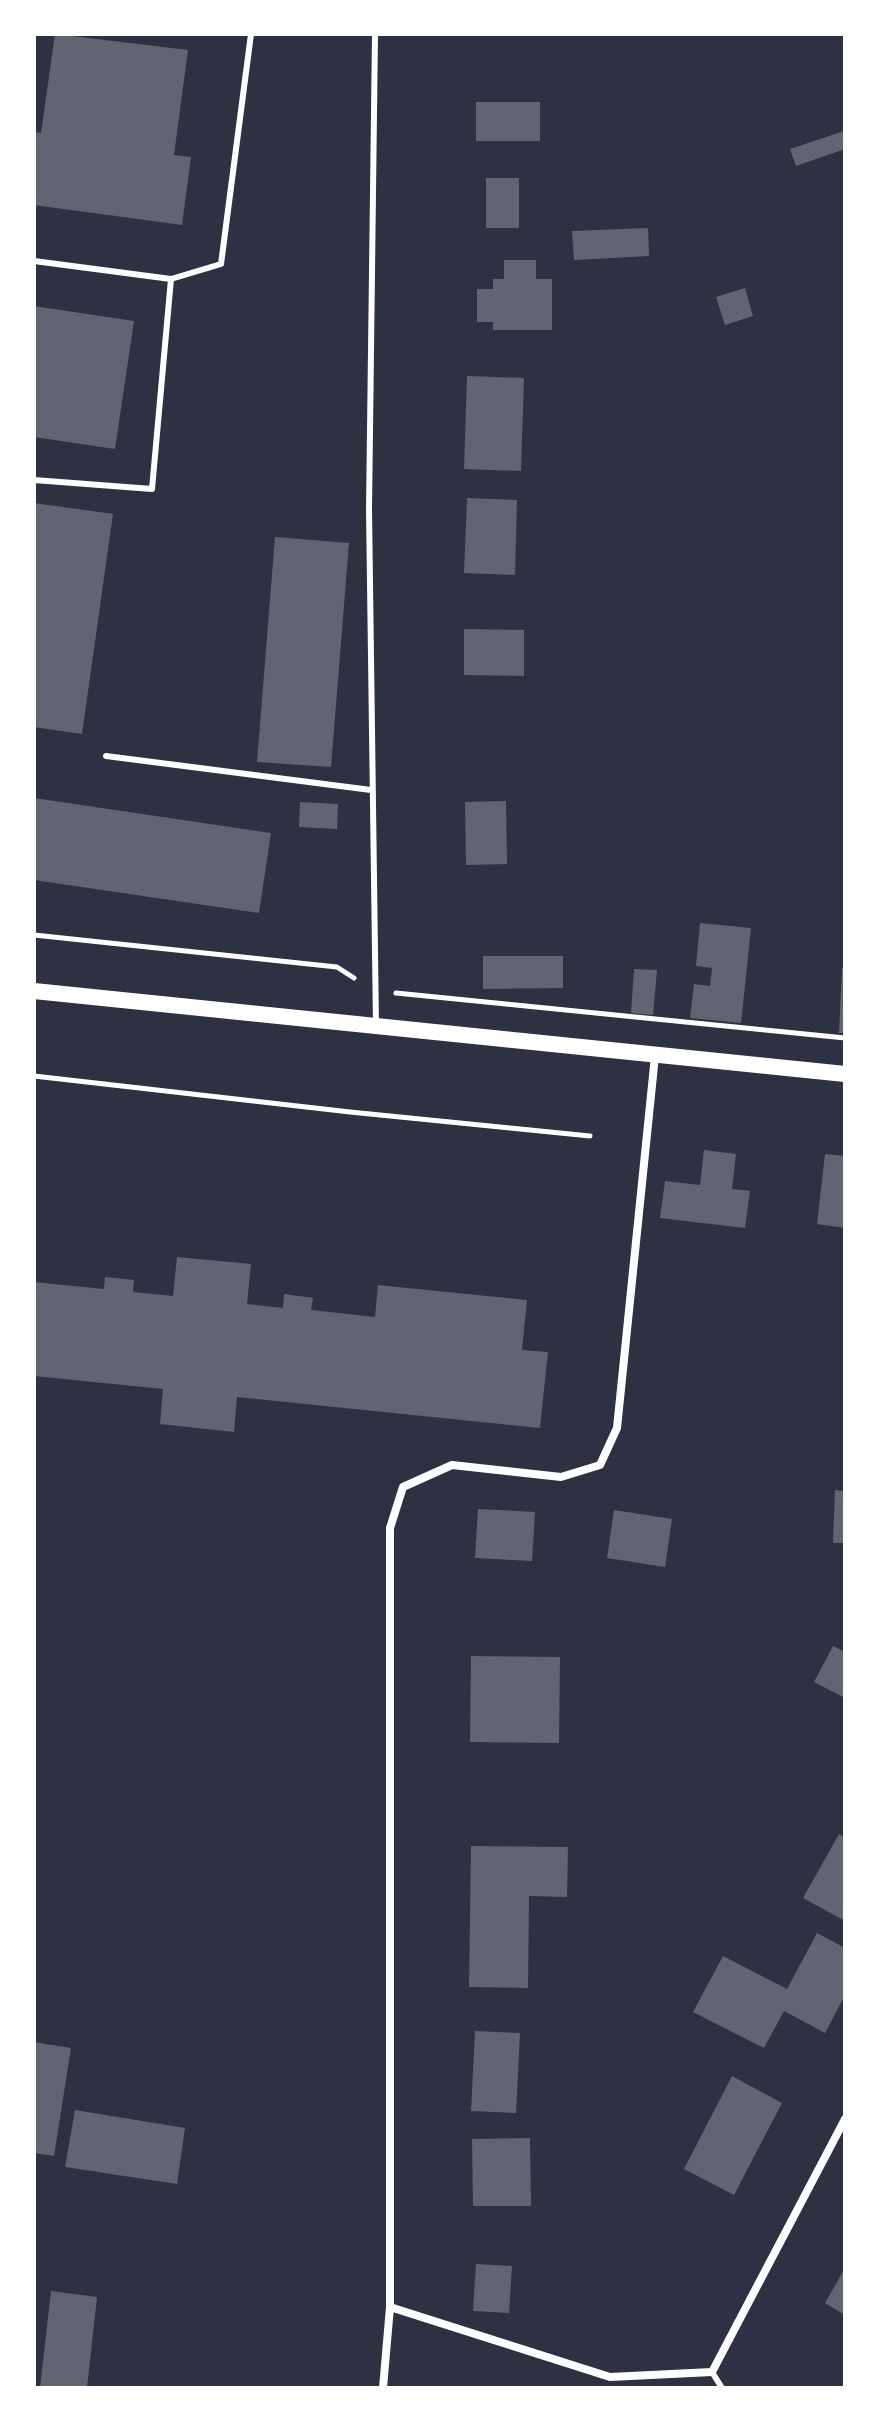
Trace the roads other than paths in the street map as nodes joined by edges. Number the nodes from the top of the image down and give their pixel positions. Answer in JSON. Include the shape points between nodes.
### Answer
{"nodes":[{"id":1,"x":251,"y":34,"type":"edge"},
{"id":2,"x":375,"y":34,"type":"edge"},
{"id":3,"x":34,"y":261,"type":"edge"},
{"id":4,"x":171,"y":279,"type":"junction"},
{"id":5,"x":34,"y":480,"type":"edge"},
{"id":6,"x":106,"y":756,"type":"dead end"},
{"id":7,"x":371,"y":790,"type":"junction"},
{"id":8,"x":34,"y":991,"type":"edge"},
{"id":9,"x":376,"y":1028,"type":"junction"},
{"id":10,"x":655,"y":1056,"type":"junction"},
{"id":11,"x":845,"y":1074,"type":"edge"},
{"id":12,"x":845,"y":2119,"type":"edge"},
{"id":13,"x":390,"y":2307,"type":"junction"},
{"id":14,"x":712,"y":2372,"type":"junction"},
{"id":15,"x":383,"y":2388,"type":"edge"},
{"id":16,"x":722,"y":2388,"type":"edge"}],
"edges":[{"from":1,"to":4,"type":"lane","via":[[221,264]]},
{"from":2,"to":7,"type":"lane"},
{"from":3,"to":4,"type":"lane"},
{"from":4,"to":5,"type":"lane","via":[[152,489]]},
{"from":6,"to":7,"type":"lane"},
{"from":7,"to":9,"type":"lane"},
{"from":8,"to":9,"type":"main road"},
{"from":9,"to":10,"type":"main road"},
{"from":10,"to":11,"type":"main road"},
{"from":10,"to":13,"type":"street","via":[[617,1428],[600,1465],[561,1477],[452,1465],[403,1487],[390,1528]]},
{"from":12,"to":14,"type":"street"},
{"from":13,"to":14,"type":"street","via":[[610,2377]]},
{"from":13,"to":15,"type":"street"},
{"from":14,"to":16,"type":"lane"}]}
